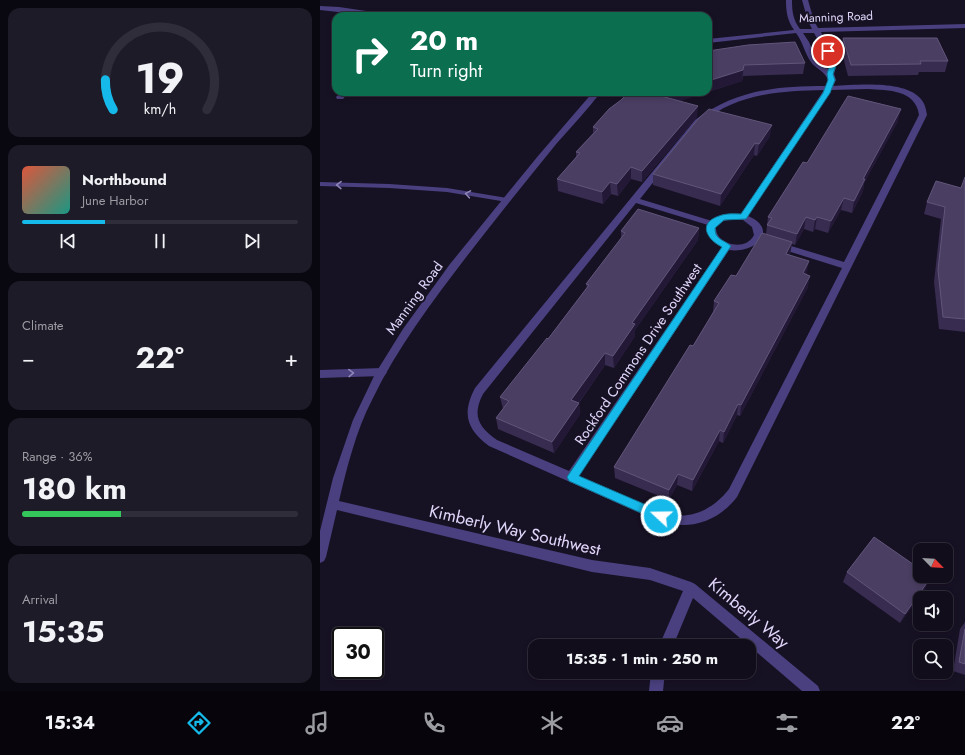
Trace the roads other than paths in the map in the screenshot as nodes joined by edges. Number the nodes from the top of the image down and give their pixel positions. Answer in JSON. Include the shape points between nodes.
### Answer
{"nodes":[{"id":1,"x":789,"y":0,"type":"edge"},
{"id":2,"x":805,"y":0,"type":"edge"},
{"id":3,"x":320,"y":8,"type":"edge"},
{"id":4,"x":360,"y":12,"type":"edge"},
{"id":5,"x":965,"y":26,"type":"edge"},
{"id":6,"x":816,"y":30,"type":"junction"},
{"id":7,"x":799,"y":31,"type":"junction"},
{"id":8,"x":712,"y":41,"type":"edge"},
{"id":9,"x":830,"y":74,"type":"junction"},
{"id":10,"x":829,"y":88,"type":"junction"},
{"id":11,"x":595,"y":96,"type":"edge"},
{"id":12,"x":320,"y":184,"type":"edge"},
{"id":13,"x":507,"y":200,"type":"junction"},
{"id":14,"x":635,"y":200,"type":"junction"},
{"id":15,"x":743,"y":217,"type":"junction"},
{"id":16,"x":713,"y":224,"type":"junction"},
{"id":17,"x":765,"y":241,"type":"junction"},
{"id":18,"x":726,"y":246,"type":"junction"},
{"id":19,"x":847,"y":266,"type":"junction"},
{"id":20,"x":382,"y":372,"type":"junction"},
{"id":21,"x":320,"y":374,"type":"edge"},
{"id":22,"x":572,"y":477,"type":"junction"},
{"id":23,"x":332,"y":504,"type":"junction"},
{"id":24,"x":320,"y":557,"type":"edge"},
{"id":25,"x":691,"y":588,"type":"junction"},
{"id":26,"x":669,"y":639,"type":"edge"},
{"id":27,"x":657,"y":679,"type":"edge"},
{"id":28,"x":656,"y":691,"type":"edge"},
{"id":29,"x":813,"y":691,"type":"edge"}],
"edges":[{"from":1,"to":7,"type":"street","via":[[790,16]]},
{"from":2,"to":6,"type":"street"},
{"from":3,"to":4,"type":"street"},
{"from":5,"to":6,"type":"street","name":"Manning Road"},
{"from":6,"to":7,"type":"street","name":"Manning Road"},
{"from":6,"to":9,"type":"street","via":[[834,63]]},
{"from":7,"to":8,"type":"street","name":"Manning Road"},
{"from":7,"to":9,"type":"street","via":[[814,61]]},
{"from":9,"to":10,"type":"street","via":[[832,80]]},
{"from":10,"to":14,"type":"street","via":[[764,92],[742,97],[716,108],[698,122]]},
{"from":10,"to":15,"type":"street"},
{"from":10,"to":19,"type":"street","via":[[868,87],[899,90],[916,98],[923,110],[921,119]]},
{"from":11,"to":13,"type":"street","name":"Manning Road"},
{"from":13,"to":12,"type":"lane","one_way":true,"via":[[447,190]]},
{"from":13,"to":20,"type":"street","name":"Manning Road","via":[[416,315]]},
{"from":14,"to":16,"type":"street"},
{"from":14,"to":22,"type":"street","via":[[479,391],[472,408],[473,422],[486,439]]},
{"from":15,"to":16,"type":"street","via":[[721,218]]},
{"from":15,"to":17,"type":"street","via":[[755,223],[759,235]]},
{"from":16,"to":18,"type":"street","via":[[711,234],[715,240]]},
{"from":17,"to":18,"type":"street","via":[[741,247]]},
{"from":17,"to":19,"type":"street"},
{"from":18,"to":22,"type":"street","name":"Rockford Commons Drive Southwest"},
{"from":19,"to":22,"type":"street","via":[[733,493],[722,505],[702,517],[683,521],[673,520]]},
{"from":21,"to":20,"type":"lane","one_way":true},
{"from":20,"to":23,"type":"street","name":"Manning Road","via":[[354,429],[342,462]]},
{"from":23,"to":24,"type":"street","name":"Manning Road"},
{"from":23,"to":25,"type":"street","name":"Kimberly Way Southwest","via":[[592,566],[650,574]]},
{"from":25,"to":26,"type":"street","name":"Kimberly Way"},
{"from":25,"to":29,"type":"street","name":"Kimberly Way"},
{"from":27,"to":28,"type":"street"}]}
